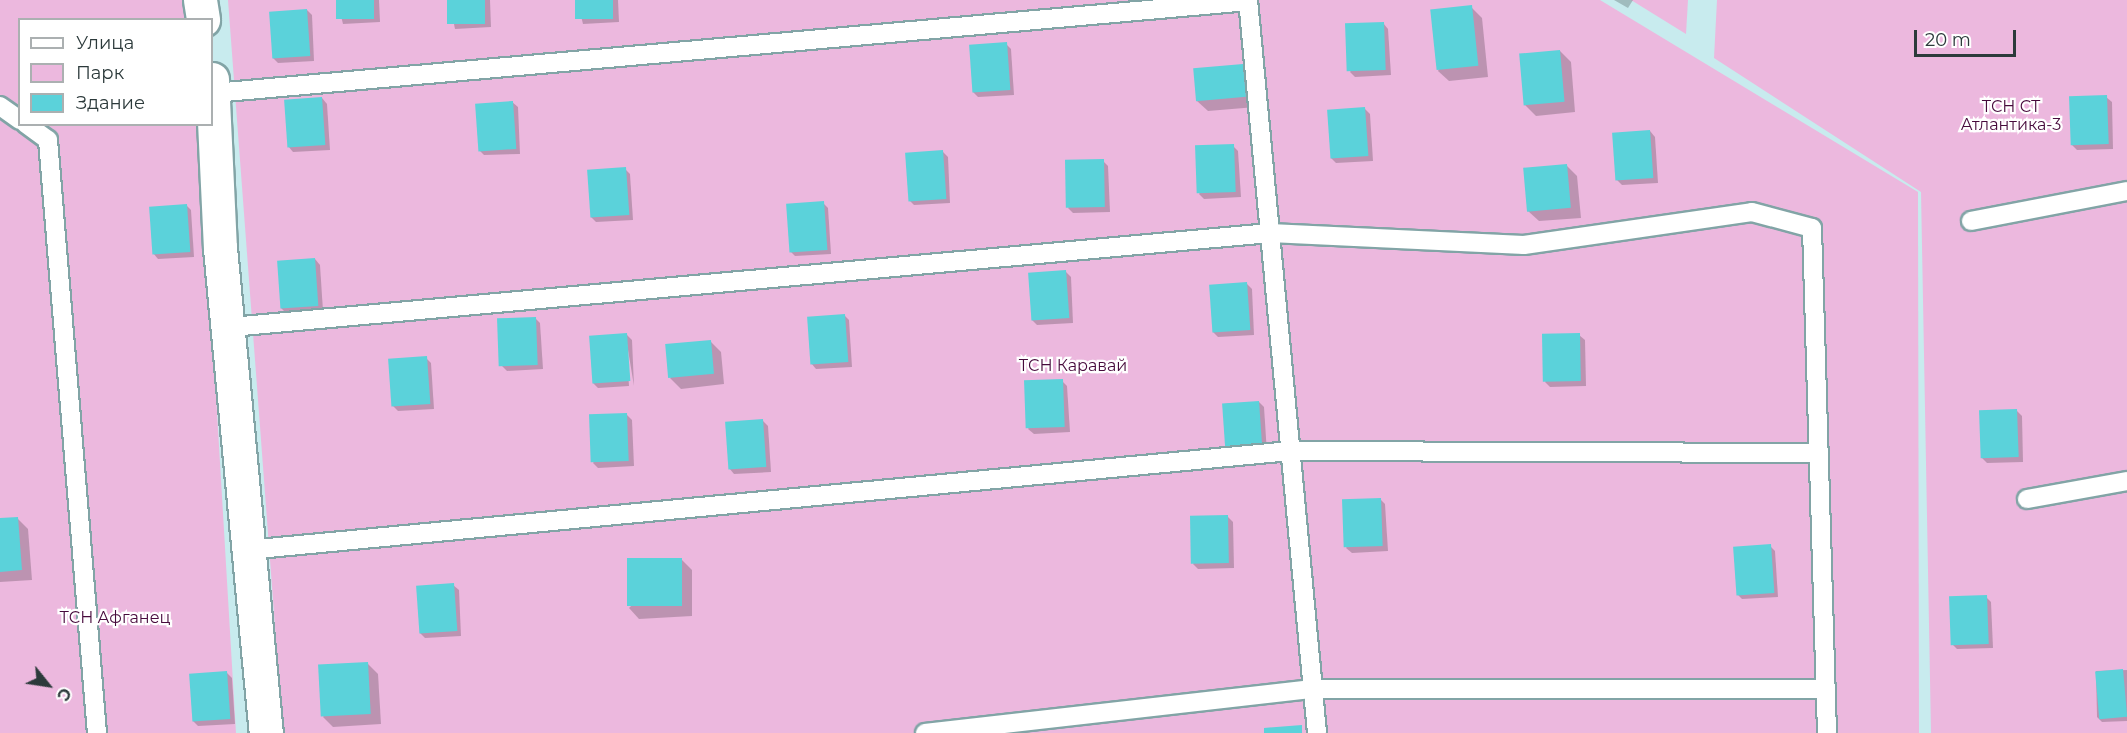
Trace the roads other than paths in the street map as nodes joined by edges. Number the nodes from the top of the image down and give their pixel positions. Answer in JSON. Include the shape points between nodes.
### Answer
{"nodes":[{"id":1,"x":200,"y":0,"type":"edge"},
{"id":2,"x":1248,"y":1,"type":"edge"},
{"id":3,"x":203,"y":18,"type":"edge"},
{"id":4,"x":213,"y":86,"type":"edge"},
{"id":5,"x":0,"y":106,"type":"edge"},
{"id":6,"x":18,"y":119,"type":"edge"},
{"id":7,"x":29,"y":126,"type":"edge"},
{"id":8,"x":2127,"y":191,"type":"edge"},
{"id":9,"x":1971,"y":221,"type":"dead end"},
{"id":10,"x":1270,"y":233,"type":"junction"},
{"id":11,"x":231,"y":327,"type":"junction"},
{"id":12,"x":1290,"y":451,"type":"junction"},
{"id":13,"x":1819,"y":453,"type":"junction"},
{"id":14,"x":2127,"y":481,"type":"edge"},
{"id":15,"x":2027,"y":499,"type":"dead end"},
{"id":16,"x":247,"y":550,"type":"junction"},
{"id":17,"x":1313,"y":689,"type":"junction"},
{"id":18,"x":1826,"y":689,"type":"junction"},
{"id":19,"x":97,"y":733,"type":"edge"},
{"id":20,"x":266,"y":733,"type":"edge"},
{"id":21,"x":925,"y":733,"type":"edge"},
{"id":22,"x":1317,"y":733,"type":"edge"},
{"id":23,"x":1827,"y":733,"type":"edge"}],
"edges":[{"from":1,"to":3,"type":"street"},
{"from":2,"to":4,"type":"lane"},
{"from":2,"to":10,"type":"lane"},
{"from":4,"to":11,"type":"street","via":[[220,248]]},
{"from":5,"to":6,"type":"lane"},
{"from":7,"to":19,"type":"lane","via":[[48,140]]},
{"from":8,"to":9,"type":"lane"},
{"from":10,"to":11,"type":"lane"},
{"from":10,"to":12,"type":"lane"},
{"from":10,"to":13,"type":"lane","via":[[1524,245],[1752,212],[1812,228]]},
{"from":11,"to":16,"type":"street"},
{"from":12,"to":13,"type":"lane"},
{"from":12,"to":16,"type":"lane"},
{"from":12,"to":17,"type":"lane"},
{"from":13,"to":18,"type":"lane"},
{"from":14,"to":15,"type":"lane"},
{"from":16,"to":20,"type":"street"},
{"from":17,"to":18,"type":"lane"},
{"from":17,"to":21,"type":"lane"},
{"from":17,"to":22,"type":"lane"},
{"from":18,"to":23,"type":"lane"}]}
